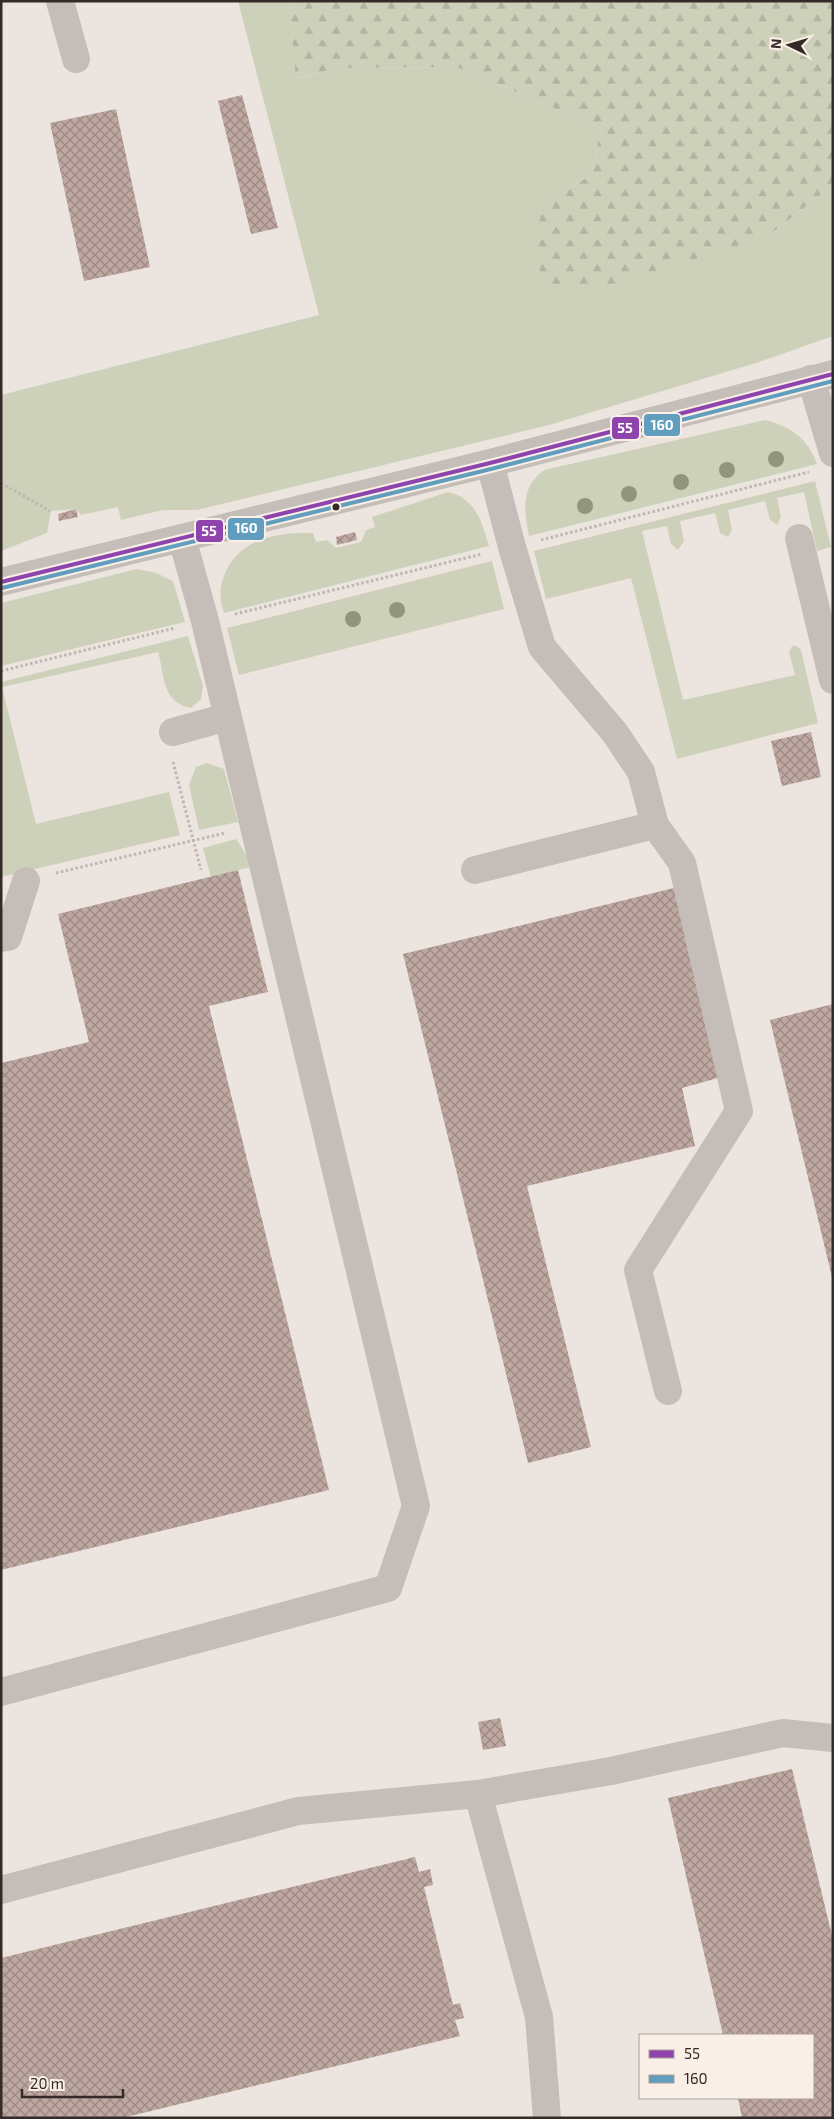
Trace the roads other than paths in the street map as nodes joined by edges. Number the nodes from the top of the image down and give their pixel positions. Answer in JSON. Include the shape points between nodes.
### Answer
{"nodes":[{"id":1,"x":60,"y":1,"type":"edge"},
{"id":2,"x":76,"y":59,"type":"dead end"},
{"id":3,"x":822,"y":376,"type":"edge"},
{"id":4,"x":490,"y":462,"type":"junction"},
{"id":5,"x":823,"y":462,"type":"edge"},
{"id":6,"x":182,"y":538,"type":"junction"},
{"id":7,"x":799,"y":538,"type":"dead end"},
{"id":8,"x":1,"y":582,"type":"edge"},
{"id":9,"x":823,"y":595,"type":"edge"},
{"id":10,"x":833,"y":680,"type":"edge"},
{"id":11,"x":227,"y":718,"type":"junction"},
{"id":12,"x":172,"y":743,"type":"road end"},
{"id":13,"x":655,"y":825,"type":"junction"},
{"id":14,"x":475,"y":870,"type":"dead end"},
{"id":15,"x":26,"y":881,"type":"road end"},
{"id":16,"x":1,"y":938,"type":"edge"},
{"id":17,"x":668,"y":1391,"type":"dead end"},
{"id":18,"x":1,"y":1692,"type":"edge"},
{"id":19,"x":833,"y":1738,"type":"edge"},
{"id":20,"x":478,"y":1794,"type":"junction"},
{"id":21,"x":1,"y":1890,"type":"edge"},
{"id":22,"x":547,"y":2118,"type":"edge"}],
"edges":[{"from":1,"to":2,"type":"street"},
{"from":3,"to":4,"type":"street"},
{"from":3,"to":5,"type":"street"},
{"from":4,"to":6,"type":"street"},
{"from":4,"to":13,"type":"street","via":[[542,647],[615,733],[641,772]]},
{"from":6,"to":8,"type":"street"},
{"from":6,"to":11,"type":"street"},
{"from":7,"to":9,"type":"street"},
{"from":9,"to":10,"type":"street"},
{"from":11,"to":12,"type":"street"},
{"from":11,"to":18,"type":"street","via":[[416,1506],[388,1588]]},
{"from":13,"to":14,"type":"street"},
{"from":13,"to":17,"type":"street","via":[[682,863],[739,1111],[638,1270]]},
{"from":15,"to":16,"type":"street","via":[[8,937]]},
{"from":19,"to":20,"type":"street","via":[[783,1733],[611,1771]]},
{"from":20,"to":21,"type":"street","via":[[298,1811]]},
{"from":20,"to":22,"type":"street","via":[[539,2017]]}]}
